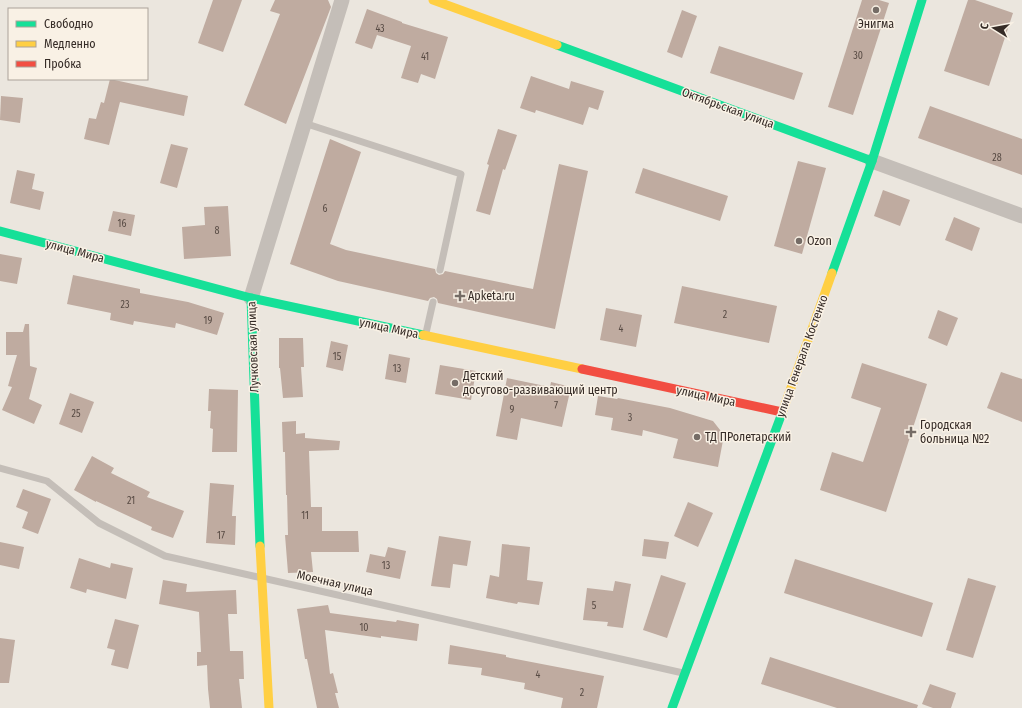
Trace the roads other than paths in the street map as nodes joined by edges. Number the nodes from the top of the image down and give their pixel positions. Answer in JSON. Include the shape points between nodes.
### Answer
{"nodes":[{"id":1,"x":342,"y":0,"type":"edge"},
{"id":2,"x":433,"y":0,"type":"edge"},
{"id":3,"x":922,"y":0,"type":"edge"},
{"id":4,"x":304,"y":123,"type":"junction"},
{"id":5,"x":872,"y":161,"type":"junction"},
{"id":6,"x":1022,"y":216,"type":"edge"},
{"id":7,"x":0,"y":231,"type":"edge"},
{"id":8,"x":440,"y":270,"type":"dead end"},
{"id":9,"x":251,"y":298,"type":"junction"},
{"id":10,"x":433,"y":302,"type":"dead end"},
{"id":11,"x":426,"y":336,"type":"junction"},
{"id":12,"x":782,"y":412,"type":"junction"},
{"id":13,"x":0,"y":468,"type":"edge"},
{"id":14,"x":261,"y":577,"type":"junction"},
{"id":15,"x":685,"y":674,"type":"junction"},
{"id":16,"x":269,"y":708,"type":"edge"},
{"id":17,"x":672,"y":708,"type":"edge"}],
"edges":[{"from":1,"to":4,"type":"street","name":"Лучковская улица"},
{"from":2,"to":5,"type":"street","name":"Октябрьская улица"},
{"from":3,"to":5,"type":"street","name":"улица Генерала Костенко"},
{"from":4,"to":8,"type":"lane","via":[[461,174]]},
{"from":4,"to":9,"type":"street","name":"Лучковская улица"},
{"from":5,"to":6,"type":"street","name":"Октябрьская улица"},
{"from":5,"to":12,"type":"street","name":"улица Генерала Костенко"},
{"from":7,"to":9,"type":"street","name":"улица Мира"},
{"from":9,"to":11,"type":"street","name":"улица Мира"},
{"from":9,"to":14,"type":"street","name":"Лучковская улица"},
{"from":10,"to":11,"type":"lane"},
{"from":11,"to":12,"type":"street","name":"улица Мира"},
{"from":12,"to":15,"type":"street","name":"улица Генерала Костенко"},
{"from":13,"to":14,"type":"lane","name":"Моечная улица","via":[[47,481],[99,523],[166,556]]},
{"from":14,"to":15,"type":"lane","name":"Моечная улица"},
{"from":14,"to":16,"type":"street","name":"Лучковская улица"},
{"from":15,"to":17,"type":"street","name":"улица Генерала Костенко"}]}
